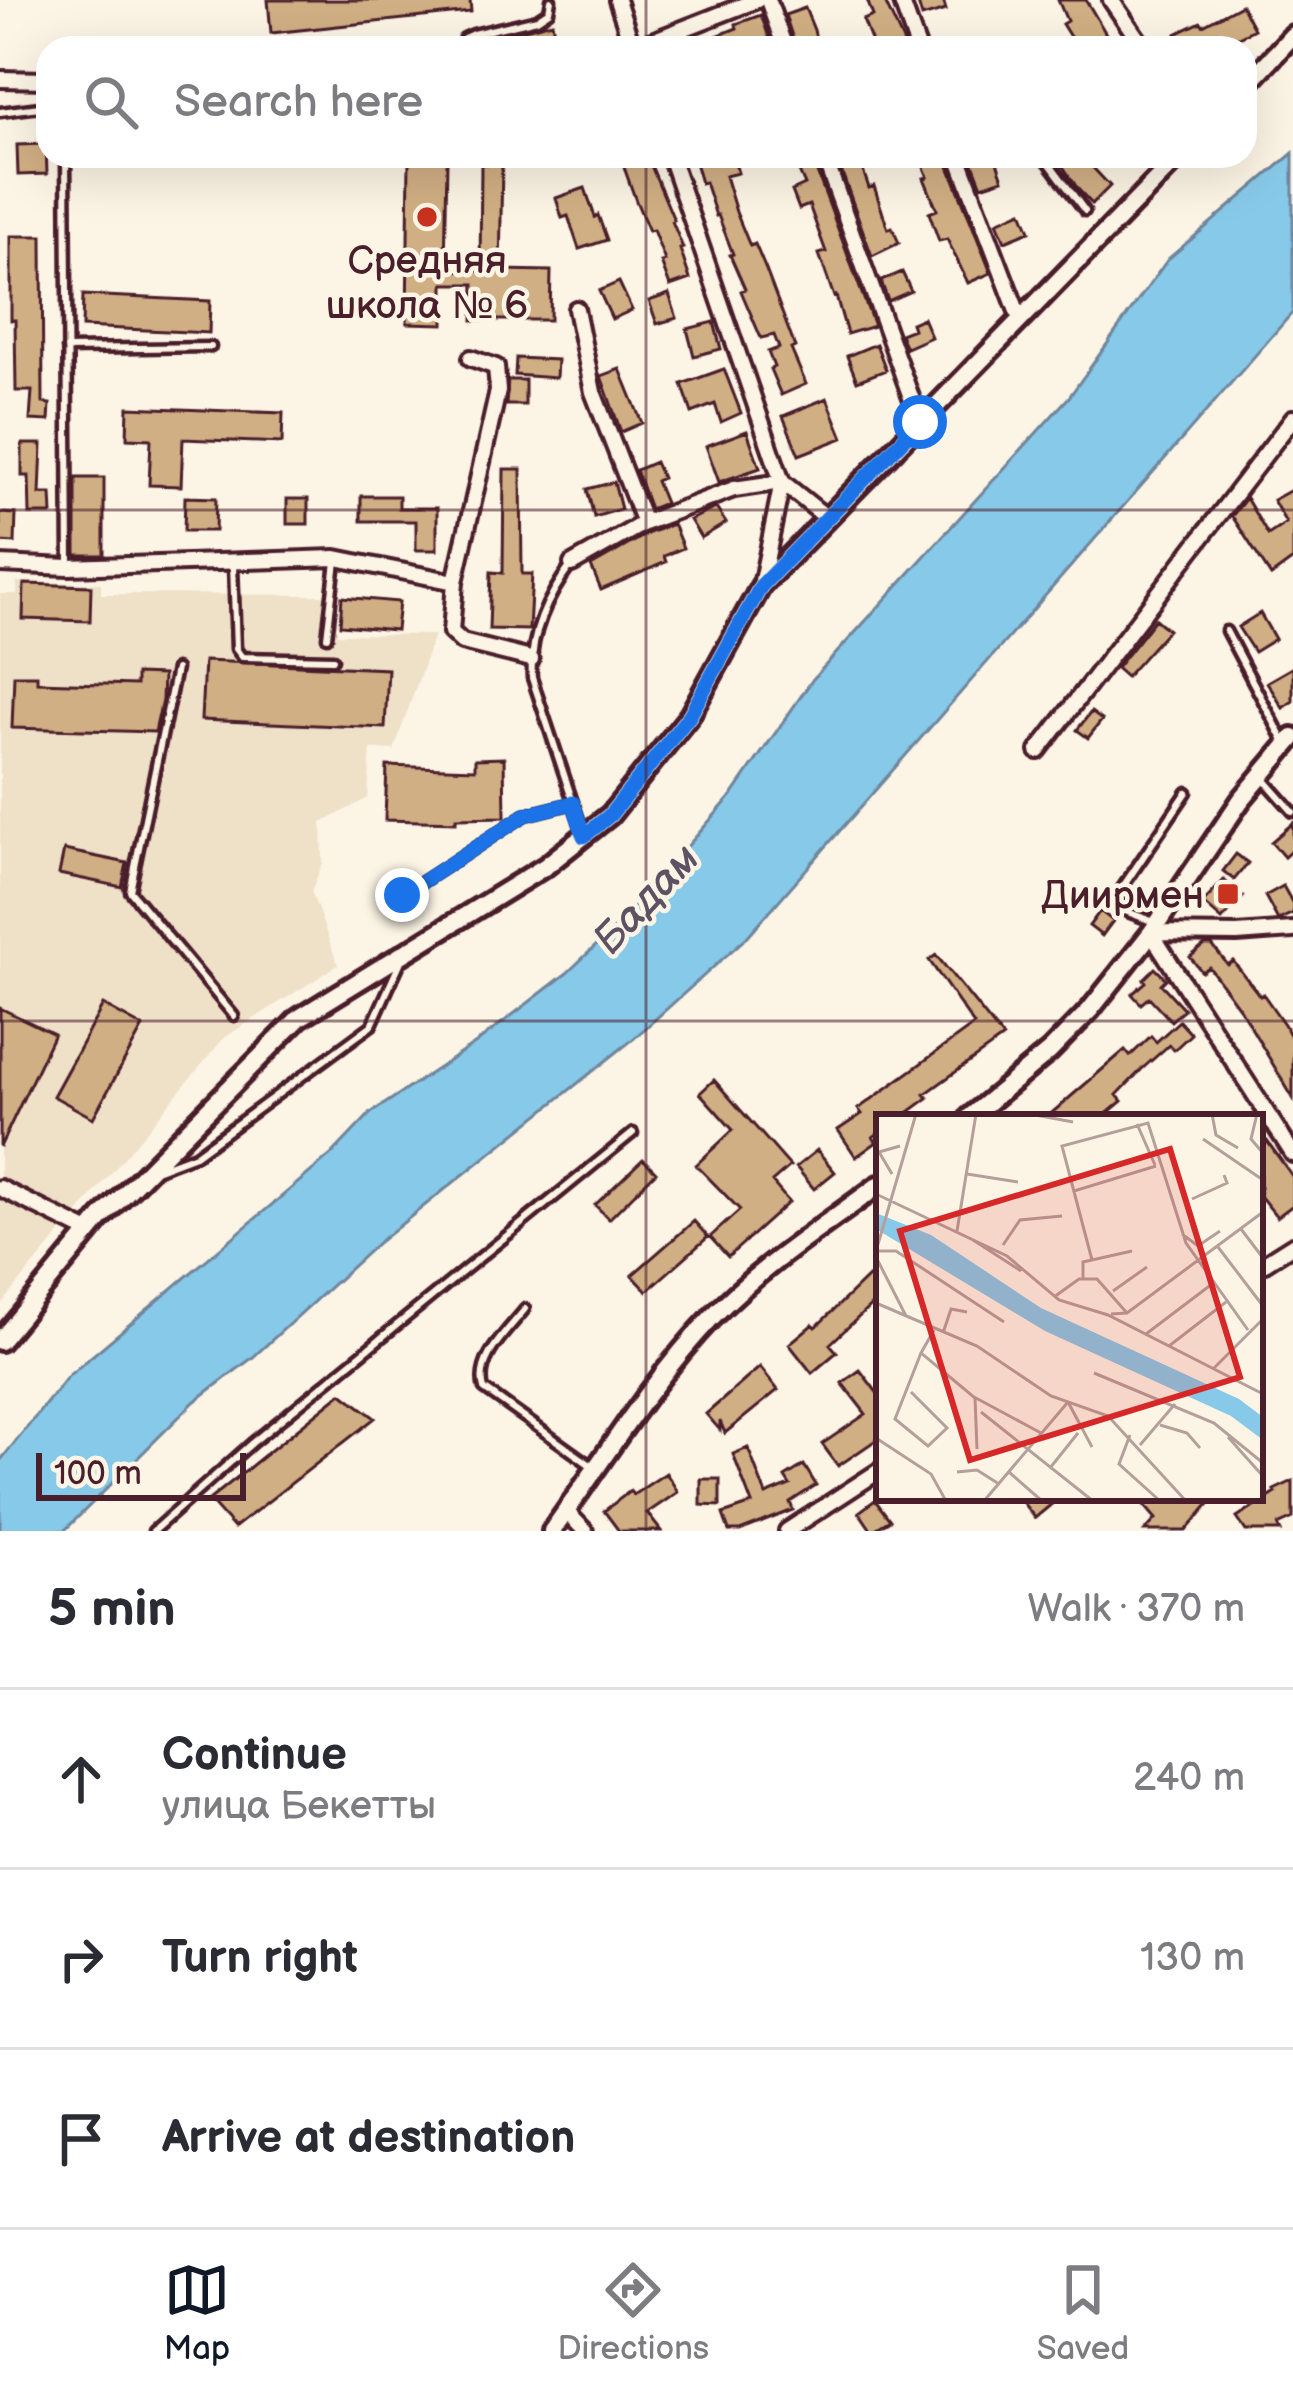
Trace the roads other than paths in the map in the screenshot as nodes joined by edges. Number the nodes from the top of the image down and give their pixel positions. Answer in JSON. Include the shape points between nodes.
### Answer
{"nodes":[{"id":1,"x":551,"y":0,"type":"edge"},
{"id":2,"x":617,"y":0,"type":"edge"},
{"id":3,"x":757,"y":0,"type":"edge"},
{"id":4,"x":767,"y":0,"type":"edge"},
{"id":5,"x":901,"y":0,"type":"edge"},
{"id":6,"x":1111,"y":0,"type":"edge"},
{"id":7,"x":1293,"y":34,"type":"edge"},
{"id":8,"x":468,"y":36,"type":"edge"},
{"id":9,"x":629,"y":36,"type":"edge"},
{"id":10,"x":664,"y":36,"type":"edge"},
{"id":11,"x":780,"y":36,"type":"edge"},
{"id":12,"x":914,"y":36,"type":"edge"},
{"id":13,"x":1136,"y":36,"type":"edge"},
{"id":14,"x":1257,"y":74,"type":"edge"},
{"id":15,"x":0,"y":79,"type":"edge"},
{"id":16,"x":36,"y":80,"type":"edge"},
{"id":17,"x":36,"y":108,"type":"edge"},
{"id":18,"x":0,"y":112,"type":"edge"},
{"id":19,"x":66,"y":168,"type":"edge"},
{"id":20,"x":674,"y":168,"type":"edge"},
{"id":21,"x":828,"y":168,"type":"edge"},
{"id":22,"x":963,"y":168,"type":"edge"},
{"id":23,"x":1053,"y":168,"type":"edge"},
{"id":24,"x":1168,"y":168,"type":"edge"},
{"id":25,"x":1085,"y":211,"type":"dead end"},
{"id":26,"x":576,"y":309,"type":"dead end"},
{"id":27,"x":1020,"y":319,"type":"junction"},
{"id":28,"x":211,"y":347,"type":"dead end"},
{"id":29,"x":67,"y":349,"type":"junction"},
{"id":30,"x":471,"y":358,"type":"dead end"},
{"id":31,"x":1293,"y":418,"type":"edge"},
{"id":32,"x":920,"y":422,"type":"junction"},
{"id":33,"x":782,"y":482,"type":"junction"},
{"id":34,"x":826,"y":518,"type":"junction"},
{"id":35,"x":644,"y":523,"type":"junction"},
{"id":36,"x":336,"y":558,"type":"junction"},
{"id":37,"x":233,"y":561,"type":"junction"},
{"id":38,"x":0,"y":564,"type":"edge"},
{"id":39,"x":572,"y":564,"type":"joint"},
{"id":40,"x":69,"y":567,"type":"junction"},
{"id":41,"x":455,"y":582,"type":"junction"},
{"id":42,"x":761,"y":586,"type":"junction"},
{"id":43,"x":1226,"y":631,"type":"dead end"},
{"id":44,"x":327,"y":638,"type":"dead end"},
{"id":45,"x":333,"y":659,"type":"dead end"},
{"id":46,"x":531,"y":659,"type":"junction"},
{"id":47,"x":176,"y":669,"type":"dead end"},
{"id":48,"x":1289,"y":741,"type":"edge"},
{"id":49,"x":1037,"y":751,"type":"dead end"},
{"id":50,"x":1261,"y":775,"type":"junction"},
{"id":51,"x":1187,"y":792,"type":"dead end"},
{"id":52,"x":573,"y":803,"type":"junction"},
{"id":53,"x":1293,"y":812,"type":"edge"},
{"id":54,"x":584,"y":836,"type":"junction"},
{"id":55,"x":402,"y":895,"type":"dead end"},
{"id":56,"x":1154,"y":928,"type":"junction"},
{"id":57,"x":1293,"y":930,"type":"edge"},
{"id":58,"x":406,"y":952,"type":"junction"},
{"id":59,"x":234,"y":1016,"type":"dead end"},
{"id":60,"x":974,"y":1114,"type":"edge"},
{"id":61,"x":1259,"y":1114,"type":"edge"},
{"id":62,"x":1265,"y":1124,"type":"edge"},
{"id":63,"x":633,"y":1133,"type":"dead end"},
{"id":64,"x":1293,"y":1154,"type":"edge"},
{"id":65,"x":144,"y":1174,"type":"junction"},
{"id":66,"x":876,"y":1187,"type":"edge"},
{"id":67,"x":0,"y":1188,"type":"edge"},
{"id":68,"x":89,"y":1232,"type":"junction"},
{"id":69,"x":1293,"y":1245,"type":"edge"},
{"id":70,"x":1263,"y":1264,"type":"edge"},
{"id":71,"x":525,"y":1310,"type":"dead end"},
{"id":72,"x":0,"y":1341,"type":"edge"},
{"id":73,"x":595,"y":1468,"type":"junction"},
{"id":74,"x":876,"y":1473,"type":"edge"},
{"id":75,"x":566,"y":1511,"type":"junction"},
{"id":76,"x":153,"y":1531,"type":"edge"},
{"id":77,"x":552,"y":1531,"type":"edge"},
{"id":78,"x":585,"y":1531,"type":"edge"},
{"id":79,"x":788,"y":1531,"type":"edge"}],
"edges":[{"from":1,"to":8,"type":"lane","via":[[537,19]]},
{"from":2,"to":9,"type":"street"},
{"from":3,"to":10,"type":"street"},
{"from":4,"to":11,"type":"street"},
{"from":5,"to":12,"type":"street"},
{"from":6,"to":13,"type":"street"},
{"from":7,"to":14,"type":"street"},
{"from":15,"to":16,"type":"street"},
{"from":17,"to":18,"type":"lane"},
{"from":19,"to":29,"type":"lane"},
{"from":20,"to":33,"type":"street"},
{"from":21,"to":32,"type":"street"},
{"from":22,"to":27,"type":"street"},
{"from":23,"to":25,"type":"lane"},
{"from":24,"to":27,"type":"street"},
{"from":26,"to":35,"type":"street","via":[[593,392]]},
{"from":27,"to":32,"type":"street"},
{"from":28,"to":29,"type":"lane"},
{"from":29,"to":40,"type":"lane"},
{"from":30,"to":41,"type":"street","via":[[496,367],[498,391]]},
{"from":31,"to":49,"type":"street"},
{"from":32,"to":34,"type":"street"},
{"from":33,"to":34,"type":"street"},
{"from":33,"to":35,"type":"street","via":[[734,489]]},
{"from":33,"to":42,"type":"street"},
{"from":34,"to":42,"type":"street"},
{"from":35,"to":39,"type":"street"},
{"from":36,"to":37,"type":"street"},
{"from":36,"to":41,"type":"street"},
{"from":36,"to":44,"type":"lane"},
{"from":37,"to":40,"type":"street"},
{"from":37,"to":45,"type":"lane","via":[[242,657]]},
{"from":38,"to":40,"type":"street"},
{"from":39,"to":46,"type":"lane","via":[[541,616]]},
{"from":41,"to":46,"type":"street","via":[[451,632]]},
{"from":42,"to":54,"type":"street","via":[[690,715]]},
{"from":43,"to":48,"type":"lane"},
{"from":46,"to":52,"type":"lane"},
{"from":47,"to":59,"type":"lane","via":[[130,891]]},
{"from":48,"to":50,"type":"street"},
{"from":50,"to":53,"type":"lane"},
{"from":50,"to":56,"type":"street"},
{"from":51,"to":56,"type":"lane","via":[[1115,897]]},
{"from":52,"to":54,"type":"lane"},
{"from":52,"to":55,"type":"lane","via":[[525,815]]},
{"from":54,"to":58,"type":"street"},
{"from":56,"to":57,"type":"street"},
{"from":56,"to":60,"type":"street","via":[[1090,1010]]},
{"from":56,"to":61,"type":"street"},
{"from":58,"to":65,"type":"street","via":[[299,1018]]},
{"from":58,"to":65,"type":"lane","via":[[372,1025],[195,1155]]},
{"from":62,"to":64,"type":"street"},
{"from":63,"to":76,"type":"lane"},
{"from":65,"to":68,"type":"street"},
{"from":66,"to":73,"type":"street","via":[[714,1315]]},
{"from":67,"to":68,"type":"street"},
{"from":68,"to":72,"type":"street"},
{"from":69,"to":70,"type":"street"},
{"from":71,"to":73,"type":"lane","via":[[484,1362],[484,1389]]},
{"from":73,"to":75,"type":"street"},
{"from":74,"to":79,"type":"street"},
{"from":75,"to":77,"type":"street"},
{"from":75,"to":78,"type":"street"}]}
